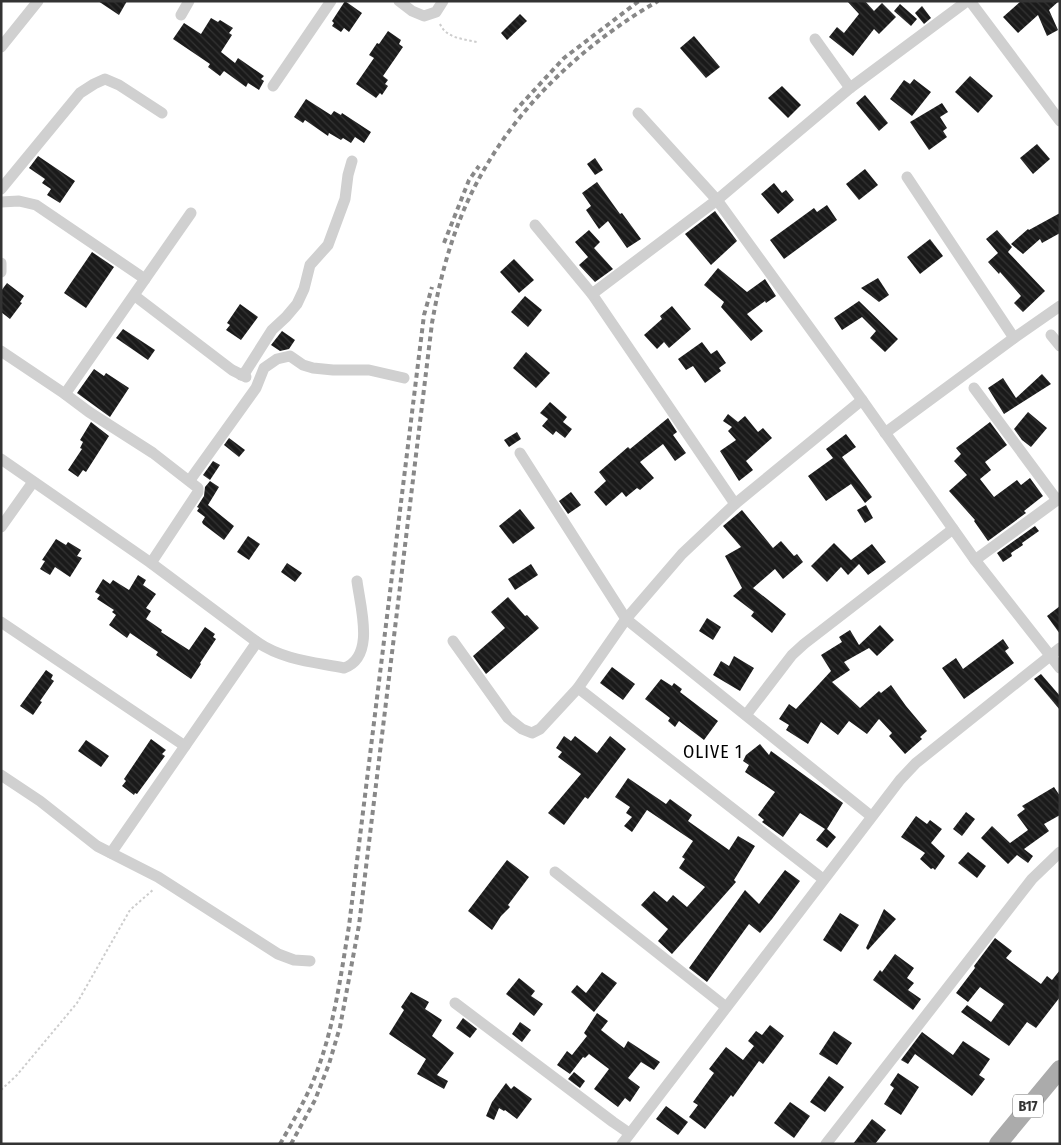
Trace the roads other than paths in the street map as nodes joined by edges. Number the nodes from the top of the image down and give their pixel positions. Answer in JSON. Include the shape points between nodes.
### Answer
{"nodes":[{"id":1,"x":38,"y":1,"type":"edge"},
{"id":2,"x":189,"y":1,"type":"edge"},
{"id":3,"x":331,"y":1,"type":"edge"},
{"id":4,"x":399,"y":1,"type":"edge"},
{"id":5,"x":443,"y":1,"type":"edge"},
{"id":6,"x":969,"y":1,"type":"edge"},
{"id":7,"x":181,"y":15,"type":"dead end"},
{"id":8,"x":815,"y":39,"type":"dead end"},
{"id":9,"x":1,"y":47,"type":"edge"},
{"id":10,"x":273,"y":86,"type":"dead end"},
{"id":11,"x":850,"y":88,"type":"junction"},
{"id":12,"x":162,"y":113,"type":"dead end"},
{"id":13,"x":638,"y":113,"type":"dead end"},
{"id":14,"x":1060,"y":121,"type":"edge"},
{"id":15,"x":352,"y":161,"type":"dead end"},
{"id":16,"x":907,"y":177,"type":"dead end"},
{"id":17,"x":1,"y":189,"type":"edge"},
{"id":18,"x":717,"y":200,"type":"junction"},
{"id":19,"x":1,"y":202,"type":"edge"},
{"id":20,"x":191,"y":213,"type":"dead end"},
{"id":21,"x":535,"y":225,"type":"dead end"},
{"id":22,"x":1,"y":263,"type":"edge"},
{"id":23,"x":1,"y":272,"type":"edge"},
{"id":24,"x":145,"y":279,"type":"junction"},
{"id":25,"x":592,"y":294,"type":"junction"},
{"id":26,"x":135,"y":296,"type":"junction"},
{"id":27,"x":1060,"y":306,"type":"edge"},
{"id":28,"x":1051,"y":335,"type":"dead end"},
{"id":29,"x":1014,"y":338,"type":"junction"},
{"id":30,"x":1060,"y":346,"type":"edge"},
{"id":31,"x":1,"y":351,"type":"edge"},
{"id":32,"x":240,"y":375,"type":"junction"},
{"id":33,"x":259,"y":377,"type":"junction"},
{"id":34,"x":404,"y":378,"type":"dead end"},
{"id":35,"x":974,"y":388,"type":"dead end"},
{"id":36,"x":66,"y":394,"type":"junction"},
{"id":37,"x":862,"y":400,"type":"junction"},
{"id":38,"x":885,"y":432,"type":"junction"},
{"id":39,"x":520,"y":453,"type":"dead end"},
{"id":40,"x":1,"y":459,"type":"edge"},
{"id":41,"x":190,"y":480,"type":"junction"},
{"id":42,"x":33,"y":482,"type":"junction"},
{"id":43,"x":1058,"y":499,"type":"edge"},
{"id":44,"x":736,"y":504,"type":"junction"},
{"id":45,"x":1,"y":527,"type":"edge"},
{"id":46,"x":953,"y":529,"type":"junction"},
{"id":47,"x":975,"y":560,"type":"junction"},
{"id":48,"x":150,"y":563,"type":"junction"},
{"id":49,"x":357,"y":580,"type":"dead end"},
{"id":50,"x":626,"y":619,"type":"junction"},
{"id":51,"x":1,"y":622,"type":"edge"},
{"id":52,"x":453,"y":641,"type":"dead end"},
{"id":53,"x":257,"y":642,"type":"junction"},
{"id":54,"x":1060,"y":648,"type":"edge"},
{"id":55,"x":1050,"y":655,"type":"junction"},
{"id":56,"x":1060,"y":668,"type":"edge"},
{"id":57,"x":578,"y":688,"type":"junction"},
{"id":58,"x":746,"y":714,"type":"junction"},
{"id":59,"x":185,"y":746,"type":"junction"},
{"id":60,"x":1,"y":775,"type":"edge"},
{"id":61,"x":871,"y":816,"type":"junction"},
{"id":62,"x":1060,"y":852,"type":"edge"},
{"id":63,"x":111,"y":853,"type":"junction"},
{"id":64,"x":554,"y":872,"type":"dead end"},
{"id":65,"x":823,"y":879,"type":"junction"},
{"id":66,"x":310,"y":961,"type":"dead end"},
{"id":67,"x":455,"y":1003,"type":"dead end"},
{"id":68,"x":726,"y":1006,"type":"junction"},
{"id":69,"x":1060,"y":1069,"type":"edge"},
{"id":70,"x":630,"y":1133,"type":"junction"},
{"id":71,"x":622,"y":1144,"type":"edge"},
{"id":72,"x":826,"y":1144,"type":"edge"},
{"id":73,"x":998,"y":1144,"type":"edge"}],
"edges":[{"from":1,"to":9,"type":"street"},
{"from":2,"to":7,"type":"street"},
{"from":3,"to":10,"type":"street"},
{"from":4,"to":5,"type":"street","via":[[424,16],[436,12]]},
{"from":6,"to":11,"type":"street"},
{"from":6,"to":14,"type":"street"},
{"from":8,"to":11,"type":"street"},
{"from":11,"to":18,"type":"street"},
{"from":12,"to":17,"type":"street","via":[[105,79],[94,84],[80,93]]},
{"from":13,"to":18,"type":"street"},
{"from":15,"to":32,"type":"street","via":[[345,198],[328,245],[310,265],[297,304],[272,330],[246,371]]},
{"from":16,"to":29,"type":"street"},
{"from":18,"to":25,"type":"street"},
{"from":18,"to":37,"type":"street"},
{"from":19,"to":24,"type":"street","via":[[19,200],[36,205]]},
{"from":20,"to":24,"type":"street"},
{"from":21,"to":25,"type":"street"},
{"from":22,"to":23,"type":"street"},
{"from":24,"to":26,"type":"street"},
{"from":25,"to":44,"type":"street"},
{"from":26,"to":32,"type":"street"},
{"from":26,"to":36,"type":"street"},
{"from":27,"to":29,"type":"street"},
{"from":28,"to":30,"type":"street"},
{"from":29,"to":38,"type":"street"},
{"from":31,"to":36,"type":"street"},
{"from":32,"to":33,"type":"street"},
{"from":33,"to":34,"type":"street","via":[[268,364],[290,356],[313,368],[369,370]]},
{"from":33,"to":41,"type":"street","via":[[256,388]]},
{"from":35,"to":43,"type":"street"},
{"from":36,"to":41,"type":"street"},
{"from":37,"to":38,"type":"street"},
{"from":37,"to":44,"type":"street"},
{"from":38,"to":46,"type":"street"},
{"from":39,"to":50,"type":"street"},
{"from":40,"to":42,"type":"street"},
{"from":41,"to":48,"type":"street","via":[[198,492]]},
{"from":42,"to":45,"type":"street"},
{"from":42,"to":48,"type":"street"},
{"from":43,"to":47,"type":"street"},
{"from":44,"to":50,"type":"street","via":[[682,554]]},
{"from":46,"to":47,"type":"street"},
{"from":46,"to":58,"type":"street","via":[[804,644]]},
{"from":47,"to":55,"type":"street"},
{"from":48,"to":53,"type":"street"},
{"from":49,"to":53,"type":"street","via":[[364,630],[362,652],[353,665],[344,668],[284,657]]},
{"from":50,"to":57,"type":"street"},
{"from":50,"to":58,"type":"street"},
{"from":51,"to":59,"type":"street"},
{"from":52,"to":57,"type":"street","via":[[508,718],[532,733],[540,729]]},
{"from":53,"to":59,"type":"street"},
{"from":54,"to":55,"type":"street"},
{"from":55,"to":56,"type":"street"},
{"from":55,"to":61,"type":"street","via":[[916,763]]},
{"from":57,"to":65,"type":"street"},
{"from":58,"to":61,"type":"street"},
{"from":59,"to":63,"type":"street"},
{"from":60,"to":63,"type":"street"},
{"from":61,"to":65,"type":"street"},
{"from":62,"to":72,"type":"street","via":[[1032,879]]},
{"from":63,"to":66,"type":"street","via":[[164,881],[278,954]]},
{"from":64,"to":68,"type":"street"},
{"from":65,"to":68,"type":"street"},
{"from":67,"to":70,"type":"street"},
{"from":68,"to":70,"type":"street"},
{"from":69,"to":73,"type":"main road","number":"B17"},
{"from":70,"to":71,"type":"street"}]}
